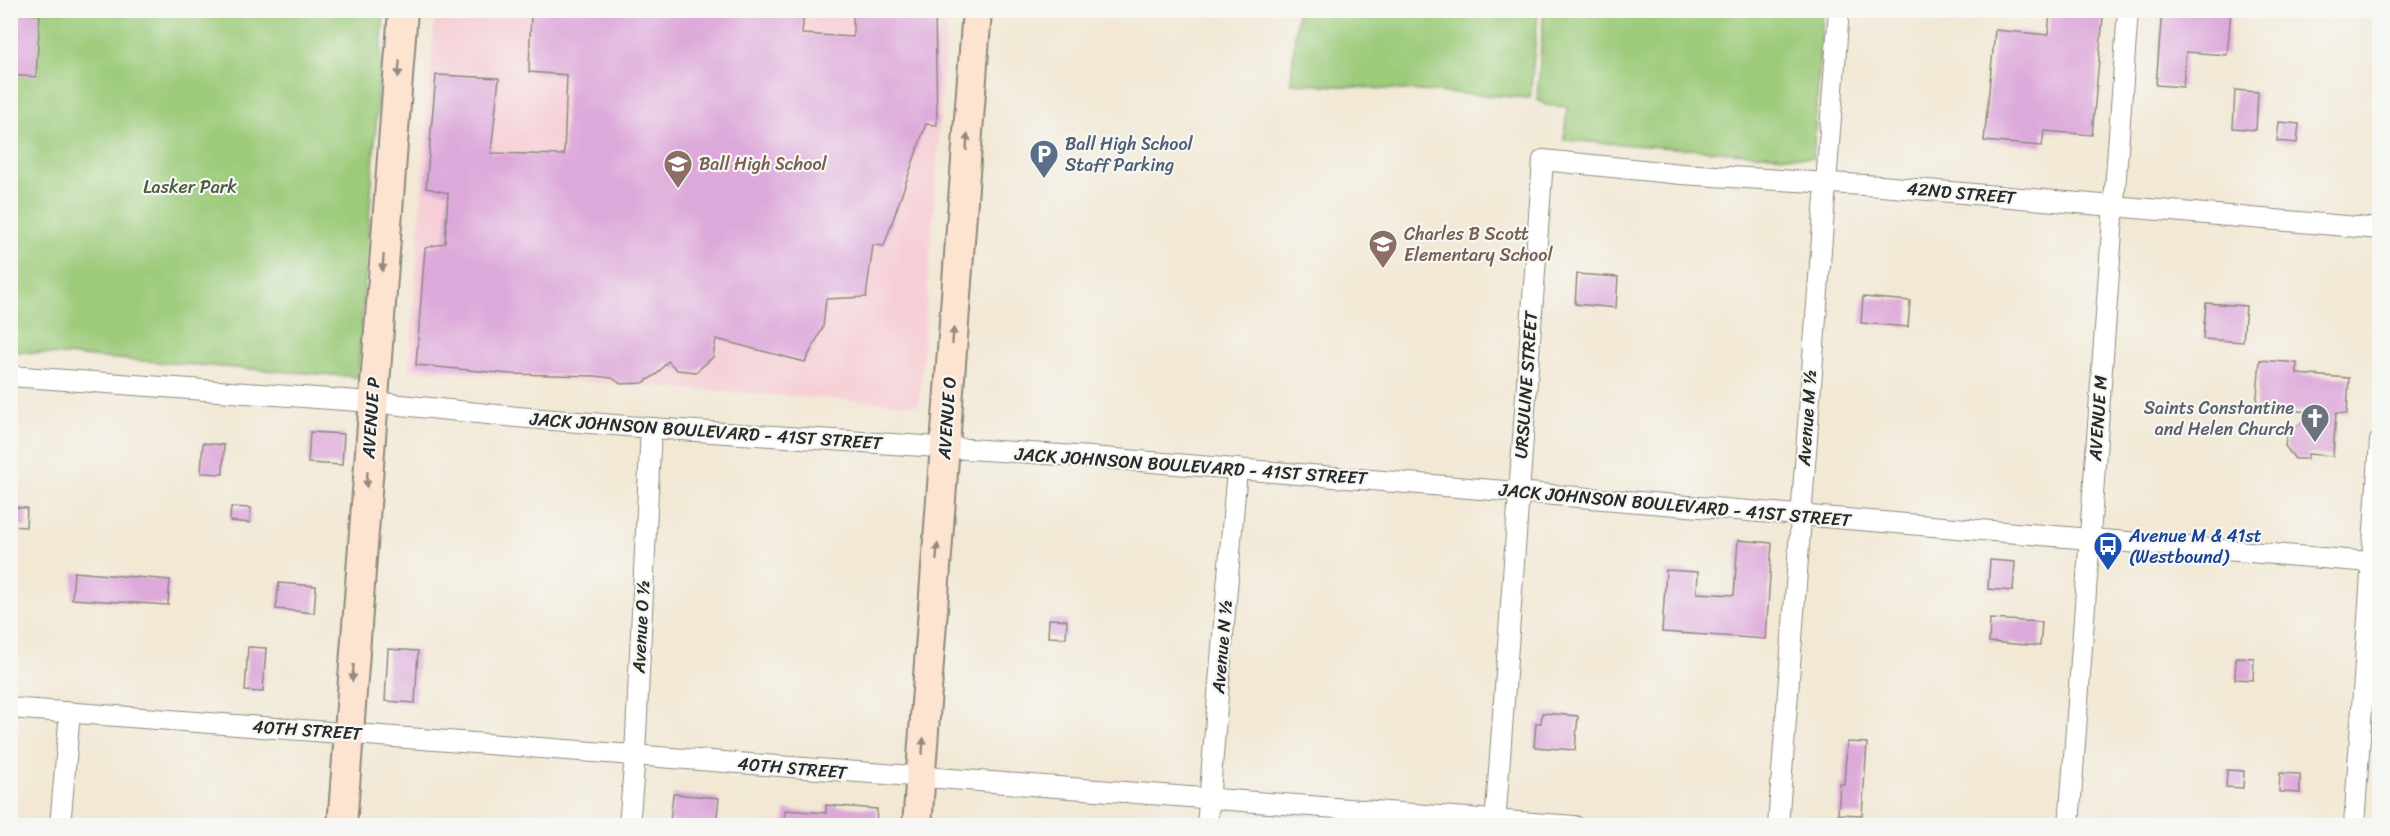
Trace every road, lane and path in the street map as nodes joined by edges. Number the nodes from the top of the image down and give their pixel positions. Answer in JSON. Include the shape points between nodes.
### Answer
{"nodes":[{"id":1,"x":403,"y":10,"type":"edge"},
{"id":2,"x":977,"y":10,"type":"edge"},
{"id":3,"x":1839,"y":10,"type":"edge"},
{"id":4,"x":2128,"y":10,"type":"edge"},
{"id":5,"x":1543,"y":160,"type":"joint"},
{"id":6,"x":1825,"y":183,"type":"junction"},
{"id":7,"x":2114,"y":206,"type":"junction"},
{"id":8,"x":2379,"y":229,"type":"edge"},
{"id":9,"x":10,"y":376,"type":"edge"},
{"id":10,"x":372,"y":402,"type":"junction"},
{"id":11,"x":651,"y":428,"type":"junction"},
{"id":12,"x":2379,"y":441,"type":"edge"},
{"id":13,"x":944,"y":447,"type":"junction"},
{"id":14,"x":1237,"y":469,"type":"junction"},
{"id":15,"x":1518,"y":492,"type":"junction"},
{"id":16,"x":1800,"y":516,"type":"junction"},
{"id":17,"x":2090,"y":539,"type":"junction"},
{"id":18,"x":2371,"y":562,"type":"junction"},
{"id":19,"x":10,"y":708,"type":"edge"},
{"id":20,"x":70,"y":712,"type":"junction"},
{"id":21,"x":349,"y":734,"type":"junction"},
{"id":22,"x":635,"y":755,"type":"junction"},
{"id":23,"x":920,"y":778,"type":"junction"},
{"id":24,"x":1209,"y":799,"type":"junction"},
{"id":25,"x":1496,"y":823,"type":"edge"},
{"id":26,"x":60,"y":825,"type":"edge"},
{"id":27,"x":342,"y":825,"type":"edge"},
{"id":28,"x":629,"y":825,"type":"edge"},
{"id":29,"x":917,"y":825,"type":"edge"},
{"id":30,"x":1207,"y":825,"type":"edge"},
{"id":31,"x":1574,"y":825,"type":"edge"},
{"id":32,"x":1778,"y":825,"type":"edge"},
{"id":33,"x":2068,"y":825,"type":"edge"},
{"id":34,"x":2354,"y":825,"type":"edge"}],
"edges":[{"from":1,"to":10,"type":"main road","name":"AVENUE P","one_way":true},
{"from":13,"to":2,"type":"main road","name":"AVENUE O","one_way":true},
{"from":3,"to":6,"type":"street","name":"Avenue M ½"},
{"from":4,"to":7,"type":"street","name":"AVENUE M"},
{"from":5,"to":6,"type":"street","name":"42ND STREET"},
{"from":5,"to":15,"type":"street","name":"URSULINE STREET"},
{"from":6,"to":7,"type":"street","name":"42ND STREET"},
{"from":6,"to":16,"type":"street","name":"Avenue M ½"},
{"from":7,"to":8,"type":"street","name":"42ND STREET"},
{"from":7,"to":17,"type":"street","name":"AVENUE M"},
{"from":9,"to":10,"type":"street","name":"JACK JOHNSON BOULEVARD - 41ST STREET"},
{"from":10,"to":11,"type":"street","name":"JACK JOHNSON BOULEVARD - 41ST STREET"},
{"from":10,"to":21,"type":"main road","name":"AVENUE P","one_way":true},
{"from":11,"to":13,"type":"street","name":"JACK JOHNSON BOULEVARD - 41ST STREET"},
{"from":11,"to":22,"type":"street","name":"Avenue O ½"},
{"from":12,"to":18,"type":"street"},
{"from":13,"to":14,"type":"street","name":"JACK JOHNSON BOULEVARD - 41ST STREET"},
{"from":23,"to":13,"type":"main road","name":"AVENUE O","one_way":true},
{"from":14,"to":15,"type":"street","name":"JACK JOHNSON BOULEVARD - 41ST STREET"},
{"from":14,"to":24,"type":"street","name":"Avenue N ½"},
{"from":15,"to":16,"type":"street","name":"JACK JOHNSON BOULEVARD - 41ST STREET"},
{"from":15,"to":25,"type":"street","name":"URSULINE STREET"},
{"from":16,"to":17,"type":"street","name":"JACK JOHNSON BOULEVARD - 41ST STREET"},
{"from":16,"to":32,"type":"street","name":"Avenue M ½"},
{"from":17,"to":18,"type":"street","name":"JACK JOHNSON BOULEVARD - 41ST STREET"},
{"from":17,"to":33,"type":"street","name":"AVENUE M"},
{"from":18,"to":34,"type":"street"},
{"from":19,"to":20,"type":"street","name":"40TH STREET"},
{"from":20,"to":21,"type":"street","name":"40TH STREET"},
{"from":20,"to":26,"type":"street"},
{"from":21,"to":22,"type":"street","name":"40TH STREET"},
{"from":21,"to":27,"type":"main road","name":"AVENUE P"},
{"from":22,"to":23,"type":"street","name":"40TH STREET"},
{"from":22,"to":28,"type":"street","name":"Avenue O ½"},
{"from":23,"to":24,"type":"street","name":"40TH STREET"},
{"from":23,"to":29,"type":"main road","name":"AVENUE O"},
{"from":24,"to":25,"type":"street","name":"40TH STREET"},
{"from":24,"to":30,"type":"street","name":"Avenue N ½"},
{"from":25,"to":31,"type":"street","name":"40TH STREET"}]}
